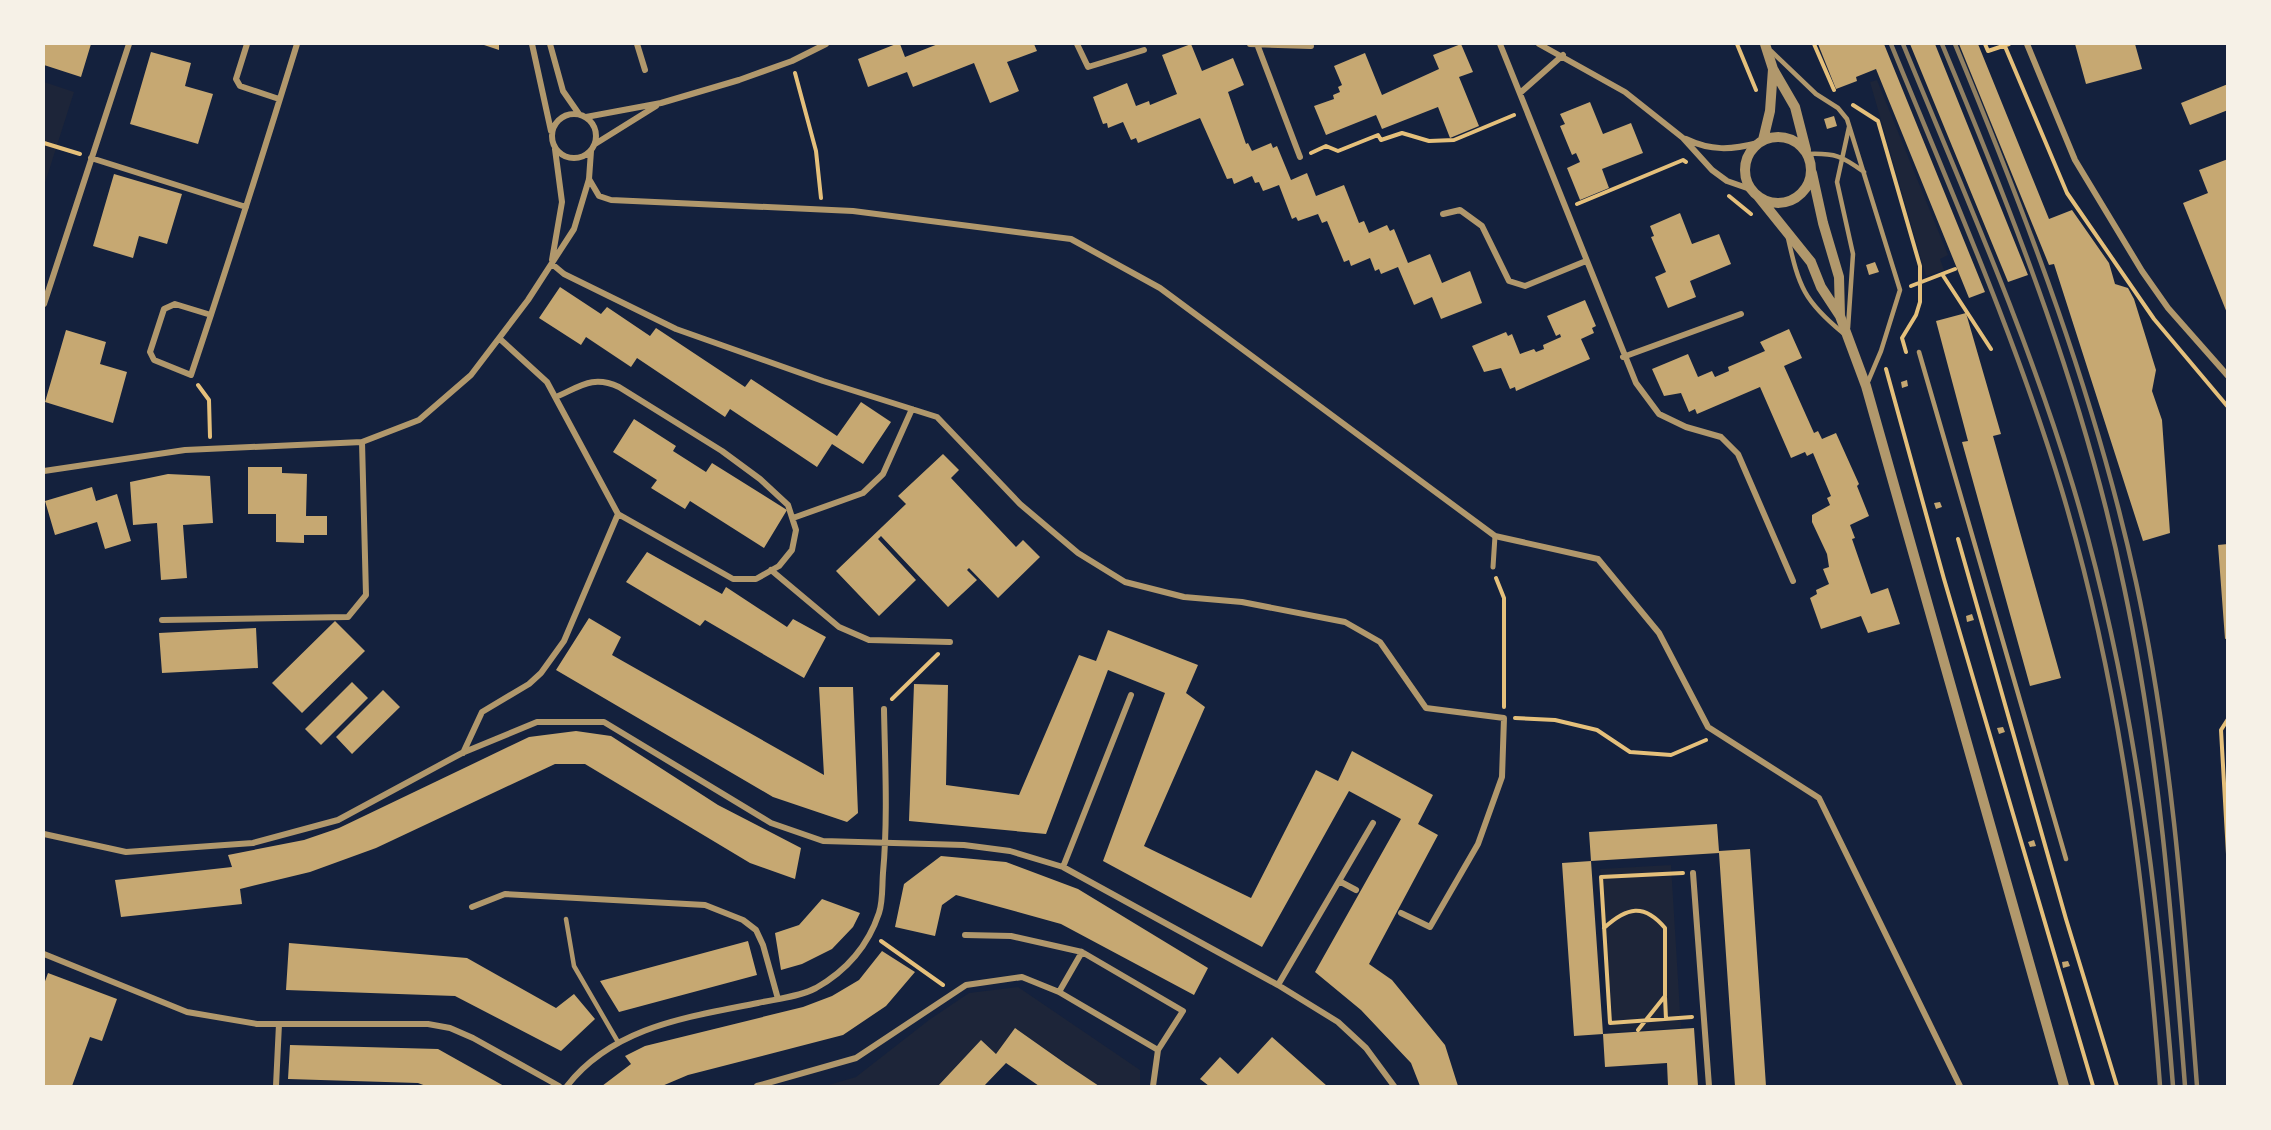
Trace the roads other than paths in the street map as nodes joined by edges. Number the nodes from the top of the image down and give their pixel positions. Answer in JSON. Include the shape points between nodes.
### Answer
{"nodes":[{"id":1,"x":129,"y":44,"type":"edge"},
{"id":2,"x":247,"y":44,"type":"edge"},
{"id":3,"x":297,"y":44,"type":"edge"},
{"id":4,"x":532,"y":44,"type":"edge"},
{"id":5,"x":550,"y":44,"type":"edge"},
{"id":6,"x":637,"y":44,"type":"edge"},
{"id":7,"x":826,"y":44,"type":"edge"},
{"id":8,"x":1077,"y":44,"type":"edge"},
{"id":9,"x":1250,"y":44,"type":"edge"},
{"id":10,"x":1257,"y":44,"type":"edge"},
{"id":11,"x":1500,"y":44,"type":"edge"},
{"id":12,"x":1539,"y":44,"type":"edge"},
{"id":13,"x":2027,"y":44,"type":"edge"},
{"id":14,"x":1766,"y":45,"type":"edge"},
{"id":15,"x":1311,"y":46,"type":"dead end"},
{"id":16,"x":1144,"y":50,"type":"dead end"},
{"id":17,"x":1563,"y":55,"type":"junction"},
{"id":18,"x":1773,"y":69,"type":"junction"},
{"id":19,"x":645,"y":70,"type":"dead end"},
{"id":20,"x":1520,"y":93,"type":"junction"},
{"id":21,"x":279,"y":99,"type":"junction"},
{"id":22,"x":661,"y":103,"type":"junction"},
{"id":23,"x":579,"y":114,"type":"junction"},
{"id":24,"x":586,"y":117,"type":"junction"},
{"id":25,"x":1850,"y":125,"type":"junction"},
{"id":26,"x":551,"y":134,"type":"junction"},
{"id":27,"x":1683,"y":138,"type":"junction"},
{"id":28,"x":1760,"y":141,"type":"junction"},
{"id":29,"x":595,"y":144,"type":"junction"},
{"id":30,"x":554,"y":148,"type":"junction"},
{"id":31,"x":591,"y":151,"type":"junction"},
{"id":32,"x":1807,"y":152,"type":"junction"},
{"id":33,"x":1842,"y":156,"type":"junction"},
{"id":34,"x":1300,"y":157,"type":"road end"},
{"id":35,"x":91,"y":158,"type":"junction"},
{"id":36,"x":1812,"y":171,"type":"junction"},
{"id":37,"x":1864,"y":172,"type":"junction"},
{"id":38,"x":589,"y":179,"type":"junction"},
{"id":39,"x":1754,"y":193,"type":"junction"},
{"id":40,"x":246,"y":207,"type":"junction"},
{"id":41,"x":1443,"y":214,"type":"dead end"},
{"id":42,"x":1787,"y":233,"type":"junction"},
{"id":43,"x":1586,"y":261,"type":"junction"},
{"id":44,"x":552,"y":264,"type":"junction"},
{"id":45,"x":44,"y":304,"type":"edge"},
{"id":46,"x":1741,"y":314,"type":"dead end"},
{"id":47,"x":211,"y":315,"type":"junction"},
{"id":48,"x":1840,"y":316,"type":"junction"},
{"id":49,"x":1848,"y":337,"type":"junction"},
{"id":50,"x":500,"y":339,"type":"junction"},
{"id":51,"x":1919,"y":352,"type":"dead end"},
{"id":52,"x":1623,"y":357,"type":"junction"},
{"id":53,"x":2228,"y":376,"type":"edge"},
{"id":54,"x":1866,"y":387,"type":"junction"},
{"id":55,"x":555,"y":396,"type":"junction"},
{"id":56,"x":912,"y":409,"type":"junction"},
{"id":57,"x":362,"y":442,"type":"junction"},
{"id":58,"x":44,"y":471,"type":"edge"},
{"id":59,"x":618,"y":514,"type":"junction"},
{"id":60,"x":793,"y":518,"type":"junction"},
{"id":61,"x":1495,"y":536,"type":"junction"},
{"id":62,"x":1493,"y":567,"type":"dead end"},
{"id":63,"x":771,"y":570,"type":"junction"},
{"id":64,"x":1793,"y":581,"type":"dead end"},
{"id":65,"x":162,"y":620,"type":"dead end"},
{"id":66,"x":950,"y":642,"type":"road end"},
{"id":67,"x":1131,"y":695,"type":"dead end"},
{"id":68,"x":884,"y":709,"type":"road end"},
{"id":69,"x":462,"y":753,"type":"junction"},
{"id":70,"x":1373,"y":823,"type":"dead end"},
{"id":71,"x":44,"y":834,"type":"edge"},
{"id":72,"x":886,"y":844,"type":"junction"},
{"id":73,"x":2066,"y":859,"type":"dead end"},
{"id":74,"x":1063,"y":867,"type":"junction"},
{"id":75,"x":1693,"y":873,"type":"road end"},
{"id":76,"x":1339,"y":881,"type":"junction"},
{"id":77,"x":1356,"y":890,"type":"dead end"},
{"id":78,"x":472,"y":907,"type":"dead end"},
{"id":79,"x":1401,"y":913,"type":"dead end"},
{"id":80,"x":566,"y":919,"type":"dead end"},
{"id":81,"x":965,"y":935,"type":"dead end"},
{"id":82,"x":1082,"y":952,"type":"junction"},
{"id":83,"x":44,"y":954,"type":"edge"},
{"id":84,"x":1278,"y":985,"type":"junction"},
{"id":85,"x":1059,"y":992,"type":"junction"},
{"id":86,"x":778,"y":999,"type":"junction"},
{"id":87,"x":279,"y":1024,"type":"junction"},
{"id":88,"x":618,"y":1042,"type":"junction"},
{"id":89,"x":1158,"y":1050,"type":"junction"},
{"id":90,"x":276,"y":1086,"type":"edge"},
{"id":91,"x":559,"y":1086,"type":"edge"},
{"id":92,"x":567,"y":1086,"type":"edge"},
{"id":93,"x":758,"y":1086,"type":"edge"},
{"id":94,"x":1153,"y":1086,"type":"edge"},
{"id":95,"x":1394,"y":1086,"type":"edge"},
{"id":96,"x":1709,"y":1086,"type":"edge"},
{"id":97,"x":1960,"y":1086,"type":"edge"},
{"id":98,"x":2064,"y":1086,"type":"edge"}],
"edges":[{"from":1,"to":35,"type":"street"},
{"from":2,"to":21,"type":"street","via":[[236,79],[240,86]]},
{"from":3,"to":21,"type":"street"},
{"from":4,"to":26,"type":"street"},
{"from":5,"to":23,"type":"street","via":[[563,91]]},
{"from":6,"to":19,"type":"street"},
{"from":7,"to":22,"type":"street","via":[[792,61]]},
{"from":8,"to":16,"type":"street","via":[[1088,67]]},
{"from":9,"to":10,"type":"street"},
{"from":10,"to":15,"type":"street"},
{"from":10,"to":34,"type":"street"},
{"from":11,"to":20,"type":"street"},
{"from":12,"to":17,"type":"street"},
{"from":13,"to":53,"type":"street","via":[[2075,160],[2136,261],[2168,308]]},
{"from":14,"to":18,"type":"street"},
{"from":14,"to":25,"type":"lane","via":[[1816,94],[1838,108]]},
{"from":17,"to":20,"type":"street"},
{"from":17,"to":27,"type":"street","via":[[1626,92]]},
{"from":18,"to":28,"type":"street","via":[[1770,111]]},
{"from":18,"to":32,"type":"street","via":[[1795,107]]},
{"from":20,"to":43,"type":"street"},
{"from":21,"to":40,"type":"street"},
{"from":22,"to":24,"type":"street"},
{"from":22,"to":29,"type":"street"},
{"from":23,"to":24,"type":"street"},
{"from":23,"to":26,"type":"street","via":[[558,120]]},
{"from":24,"to":29,"type":"street","via":[[595,129]]},
{"from":25,"to":33,"type":"lane"},
{"from":25,"to":37,"type":"lane"},
{"from":26,"to":30,"type":"street"},
{"from":27,"to":28,"type":"street","via":[[1722,149]]},
{"from":27,"to":39,"type":"street","via":[[1712,170]]},
{"from":28,"to":32,"type":"street","via":[[1791,138]]},
{"from":28,"to":39,"type":"street","via":[[1746,159],[1746,180]]},
{"from":29,"to":31,"type":"street"},
{"from":30,"to":31,"type":"street","via":[[572,159]]},
{"from":30,"to":44,"type":"street","via":[[561,202]]},
{"from":31,"to":38,"type":"street"},
{"from":32,"to":33,"type":"lane"},
{"from":32,"to":36,"type":"street"},
{"from":33,"to":37,"type":"lane"},
{"from":33,"to":49,"type":"lane","via":[[1837,182],[1853,254]]},
{"from":35,"to":40,"type":"street"},
{"from":35,"to":45,"type":"street"},
{"from":36,"to":39,"type":"street","via":[[1805,190],[1797,198],[1777,203]]},
{"from":36,"to":48,"type":"street","via":[[1822,223],[1839,277]]},
{"from":37,"to":54,"type":"lane","via":[[1900,290]]},
{"from":38,"to":44,"type":"street","via":[[574,229]]},
{"from":38,"to":61,"type":"street","via":[[599,196],[611,200],[853,211],[1071,239],[1160,288]]},
{"from":39,"to":42,"type":"street"},
{"from":40,"to":47,"type":"street"},
{"from":41,"to":43,"type":"street","via":[[1460,210],[1482,226],[1509,281],[1525,286]]},
{"from":42,"to":48,"type":"street","via":[[1811,262],[1821,287]]},
{"from":42,"to":49,"type":"lane","via":[[1806,296]]},
{"from":43,"to":52,"type":"street"},
{"from":44,"to":50,"type":"street"},
{"from":44,"to":56,"type":"street","via":[[564,274],[676,328]]},
{"from":46,"to":52,"type":"street"},
{"from":47,"to":47,"type":"street","via":[[191,375],[154,360],[150,352],[164,309],[175,304]]},
{"from":48,"to":49,"type":"street"},
{"from":49,"to":54,"type":"street"},
{"from":50,"to":55,"type":"street","via":[[548,382]]},
{"from":50,"to":57,"type":"street","via":[[471,375],[419,420]]},
{"from":51,"to":73,"type":"lane"},
{"from":52,"to":64,"type":"street","via":[[1659,414],[1721,437],[1738,454]]},
{"from":54,"to":98,"type":"street"},
{"from":55,"to":59,"type":"street"},
{"from":55,"to":60,"type":"street","via":[[603,380],[619,387],[760,479],[788,505]]},
{"from":56,"to":60,"type":"street","via":[[883,474],[863,493]]},
{"from":56,"to":79,"type":"street","via":[[937,417],[1020,504],[1078,553],[1125,582],[1184,597],[1242,602],[1344,622],[1380,642],[1426,708],[1504,718],[1502,777],[1478,844],[1430,927]]},
{"from":57,"to":58,"type":"street","via":[[210,449]]},
{"from":57,"to":65,"type":"street","via":[[366,595],[348,617]]},
{"from":59,"to":63,"type":"street","via":[[733,579],[756,579]]},
{"from":59,"to":69,"type":"street","via":[[564,641],[529,684],[482,712]]},
{"from":60,"to":63,"type":"street","via":[[796,530],[792,550]]},
{"from":61,"to":62,"type":"street"},
{"from":61,"to":97,"type":"street","via":[[1598,559],[1659,633],[1708,727],[1819,798]]},
{"from":63,"to":66,"type":"street","via":[[839,627],[869,640]]},
{"from":67,"to":74,"type":"street"},
{"from":68,"to":72,"type":"street"},
{"from":69,"to":71,"type":"street","via":[[338,820],[253,843],[126,852]]},
{"from":69,"to":72,"type":"street","via":[[537,722],[604,722],[771,823],[823,841]]},
{"from":70,"to":76,"type":"street"},
{"from":72,"to":74,"type":"street","via":[[963,845],[1010,851]]},
{"from":72,"to":86,"type":"street","via":[[879,911],[857,956],[813,989]]},
{"from":74,"to":84,"type":"street"},
{"from":75,"to":96,"type":"street"},
{"from":76,"to":77,"type":"street"},
{"from":76,"to":84,"type":"street"},
{"from":78,"to":86,"type":"street","via":[[505,894],[705,905],[743,920],[756,930],[764,945]]},
{"from":80,"to":88,"type":"lane","via":[[574,966]]},
{"from":81,"to":82,"type":"street","via":[[1011,936]]},
{"from":82,"to":85,"type":"street"},
{"from":82,"to":89,"type":"street","via":[[1183,1011]]},
{"from":83,"to":87,"type":"street","via":[[188,1012]]},
{"from":84,"to":95,"type":"street","via":[[1338,1022],[1366,1048]]},
{"from":85,"to":89,"type":"street"},
{"from":85,"to":93,"type":"street","via":[[1022,977],[966,986],[856,1058]]},
{"from":86,"to":88,"type":"street","via":[[675,1020]]},
{"from":87,"to":90,"type":"street"},
{"from":87,"to":91,"type":"street","via":[[428,1024],[450,1028]]},
{"from":88,"to":92,"type":"street"},
{"from":89,"to":94,"type":"street"}]}
